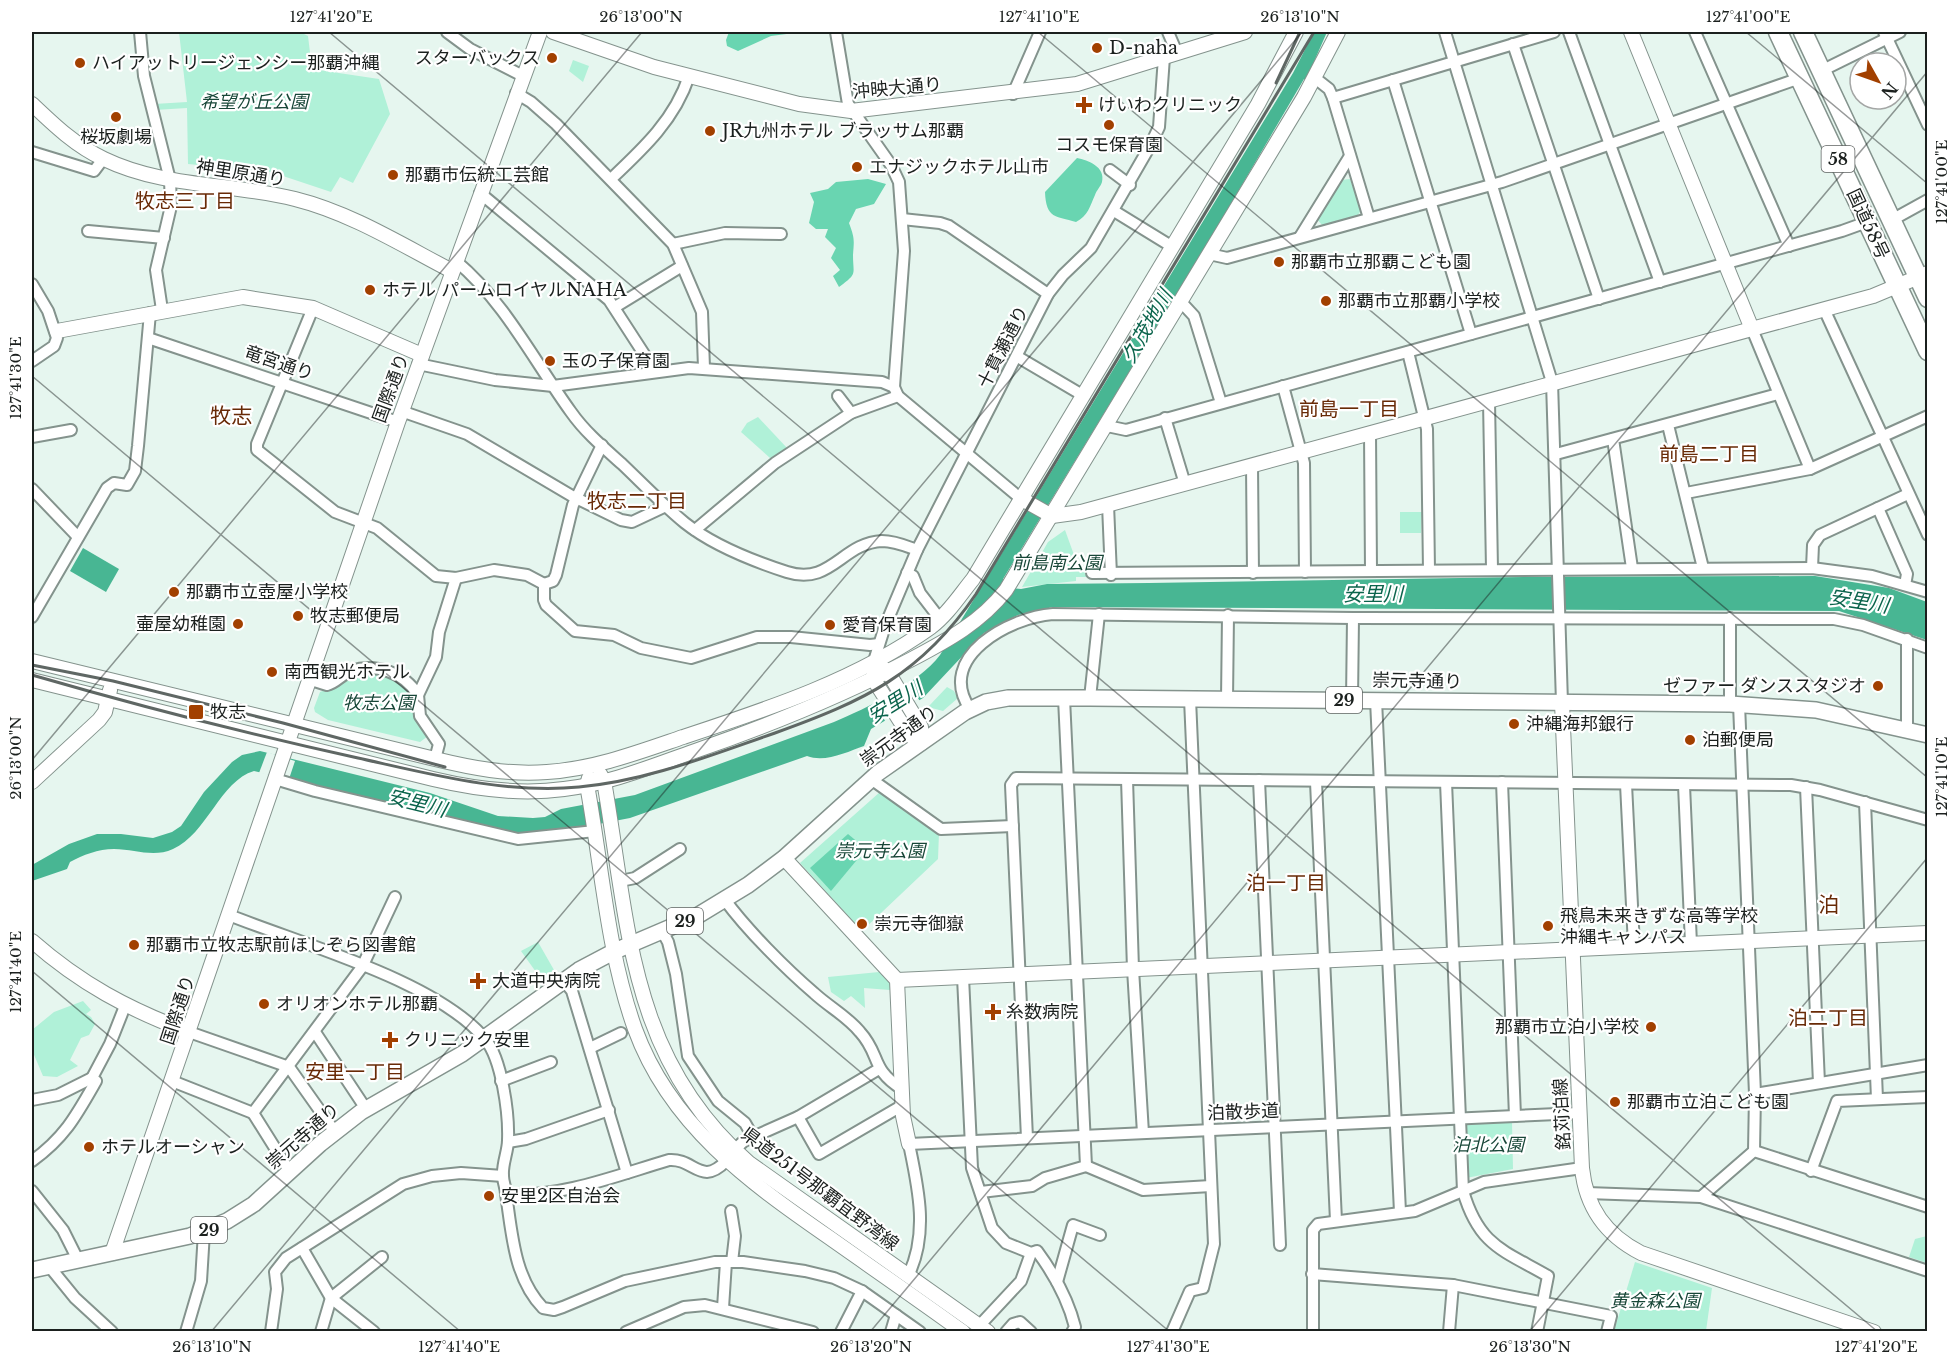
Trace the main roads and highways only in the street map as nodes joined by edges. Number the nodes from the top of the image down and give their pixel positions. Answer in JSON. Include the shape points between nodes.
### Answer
{"nodes":[{"id":1,"x":1778,"y":32,"type":"edge"},
{"id":2,"x":1803,"y":32,"type":"edge"},
{"id":3,"x":1922,"y":276,"type":"edge"},
{"id":4,"x":1928,"y":298,"type":"edge"},
{"id":5,"x":1928,"y":351,"type":"edge"},
{"id":6,"x":1928,"y":735,"type":"edge"},
{"id":7,"x":32,"y":1270,"type":"edge"}],
"edges":[{"from":1,"to":5,"type":"highway","name":"国道58号","number":"58"},
{"from":2,"to":3,"type":"highway","name":"国道58号","number":"58","via":[[1890,221]]},
{"from":3,"to":4,"type":"highway","name":"国道58号","number":"58"},
{"from":6,"to":7,"type":"main road","name":"崇元寺通り","number":"29","via":[[1816,710],[1734,704],[1090,698],[1008,698],[986,702],[871,779],[784,858],[725,900],[615,951],[564,981],[485,1039],[366,1109],[254,1204],[204,1232]]}]}
